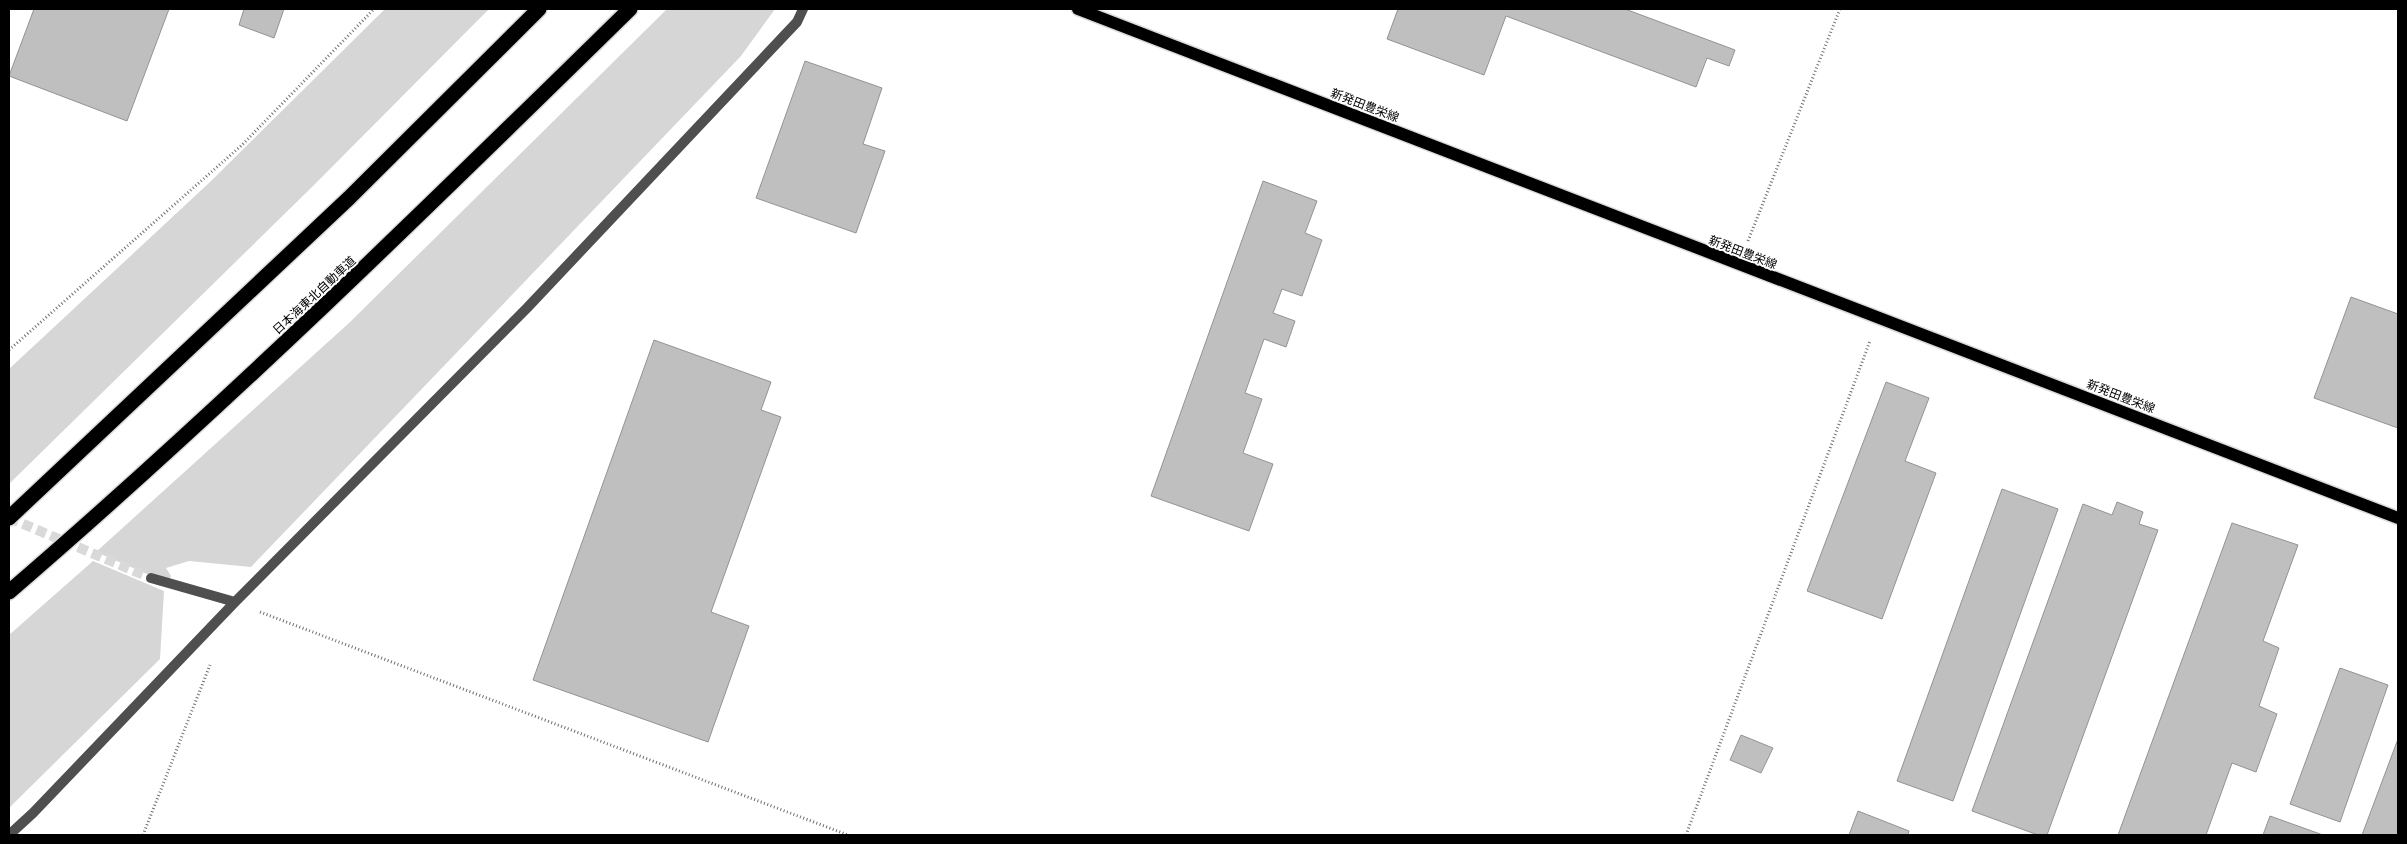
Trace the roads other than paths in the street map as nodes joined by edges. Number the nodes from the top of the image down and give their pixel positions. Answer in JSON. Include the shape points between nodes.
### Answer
{"nodes":[{"id":1,"x":539,"y":9,"type":"edge"},
{"id":2,"x":630,"y":9,"type":"edge"},
{"id":3,"x":803,"y":9,"type":"edge"},
{"id":4,"x":1078,"y":9,"type":"edge"},
{"id":5,"x":9,"y":518,"type":"edge"},
{"id":6,"x":2398,"y":518,"type":"edge"},
{"id":7,"x":151,"y":578,"type":"tunnel mouth"},
{"id":8,"x":9,"y":592,"type":"edge"},
{"id":9,"x":235,"y":602,"type":"junction"},
{"id":10,"x":9,"y":835,"type":"edge"}],
"edges":[{"from":1,"to":5,"type":"highway","via":[[342,205]]},
{"from":2,"to":8,"type":"highway","name":"日本海東北自動車道","via":[[383,251],[108,507]]},
{"from":3,"to":9,"type":"street","via":[[797,22],[527,308]]},
{"from":4,"to":6,"type":"main road","name":"新発田豊栄線"},
{"from":7,"to":9,"type":"street"},
{"from":9,"to":10,"type":"street"}]}
